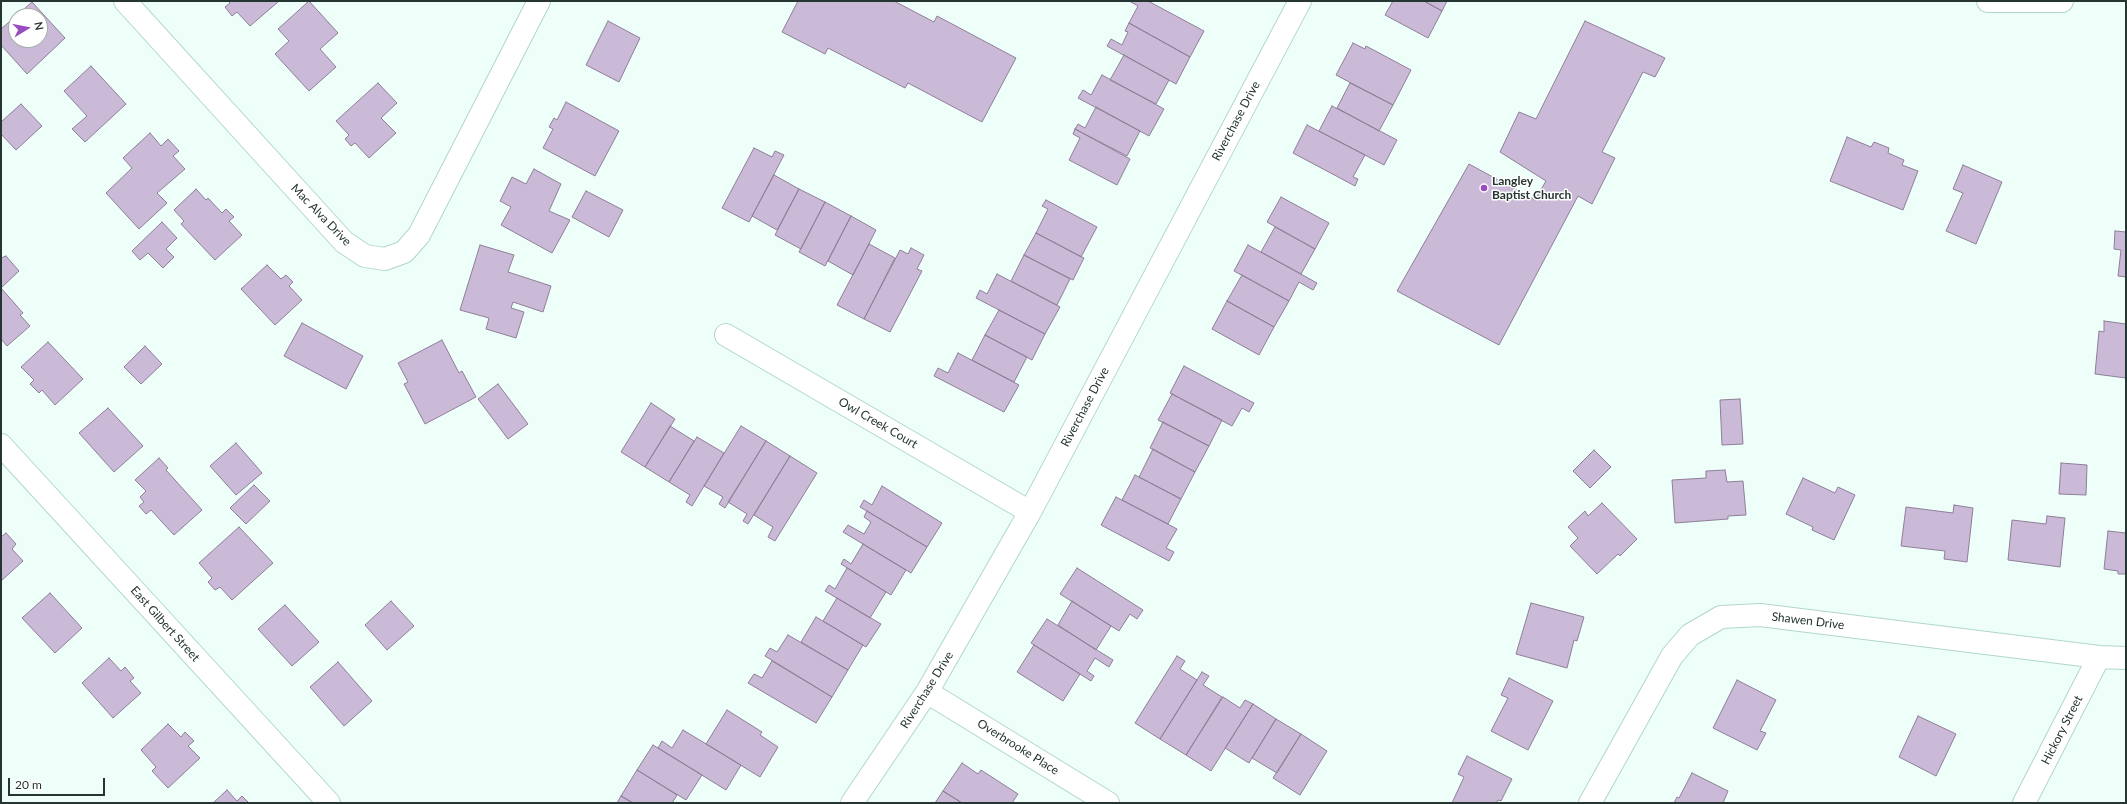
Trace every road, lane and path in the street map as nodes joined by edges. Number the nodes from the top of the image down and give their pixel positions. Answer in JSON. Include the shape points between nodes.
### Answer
{"nodes":[{"id":1,"x":125,"y":1,"type":"edge"},
{"id":2,"x":539,"y":1,"type":"edge"},
{"id":3,"x":1300,"y":1,"type":"edge"},
{"id":4,"x":1988,"y":1,"type":"edge"},
{"id":5,"x":2062,"y":1,"type":"edge"},
{"id":6,"x":726,"y":335,"type":"dead end"},
{"id":7,"x":1,"y":445,"type":"edge"},
{"id":8,"x":1030,"y":512,"type":"junction"},
{"id":9,"x":2099,"y":657,"type":"junction"},
{"id":10,"x":2126,"y":658,"type":"edge"},
{"id":11,"x":927,"y":692,"type":"junction"},
{"id":12,"x":329,"y":803,"type":"edge"},
{"id":13,"x":852,"y":803,"type":"edge"},
{"id":14,"x":1108,"y":803,"type":"edge"},
{"id":15,"x":1590,"y":803,"type":"edge"},
{"id":16,"x":2024,"y":803,"type":"edge"}],
"edges":[{"from":1,"to":2,"type":"street","name":"Mac Alva Drive","via":[[344,242],[365,256],[385,259],[404,252],[419,235]]},
{"from":3,"to":8,"type":"street","name":"Riverchase Drive"},
{"from":4,"to":5,"type":"street"},
{"from":6,"to":8,"type":"street","name":"Owl Creek Court"},
{"from":7,"to":12,"type":"street","name":"East Gilbert Street"},
{"from":8,"to":11,"type":"street","name":"Riverchase Drive"},
{"from":9,"to":10,"type":"street","name":"Shawen Drive"},
{"from":9,"to":15,"type":"street","name":"Shawen Drive","via":[[1760,615],[1721,617],[1690,635],[1672,656]]},
{"from":9,"to":16,"type":"street","name":"Hickory Street"},
{"from":11,"to":13,"type":"street","name":"Riverchase Drive"},
{"from":11,"to":14,"type":"street","name":"Overbrooke Place"}]}
